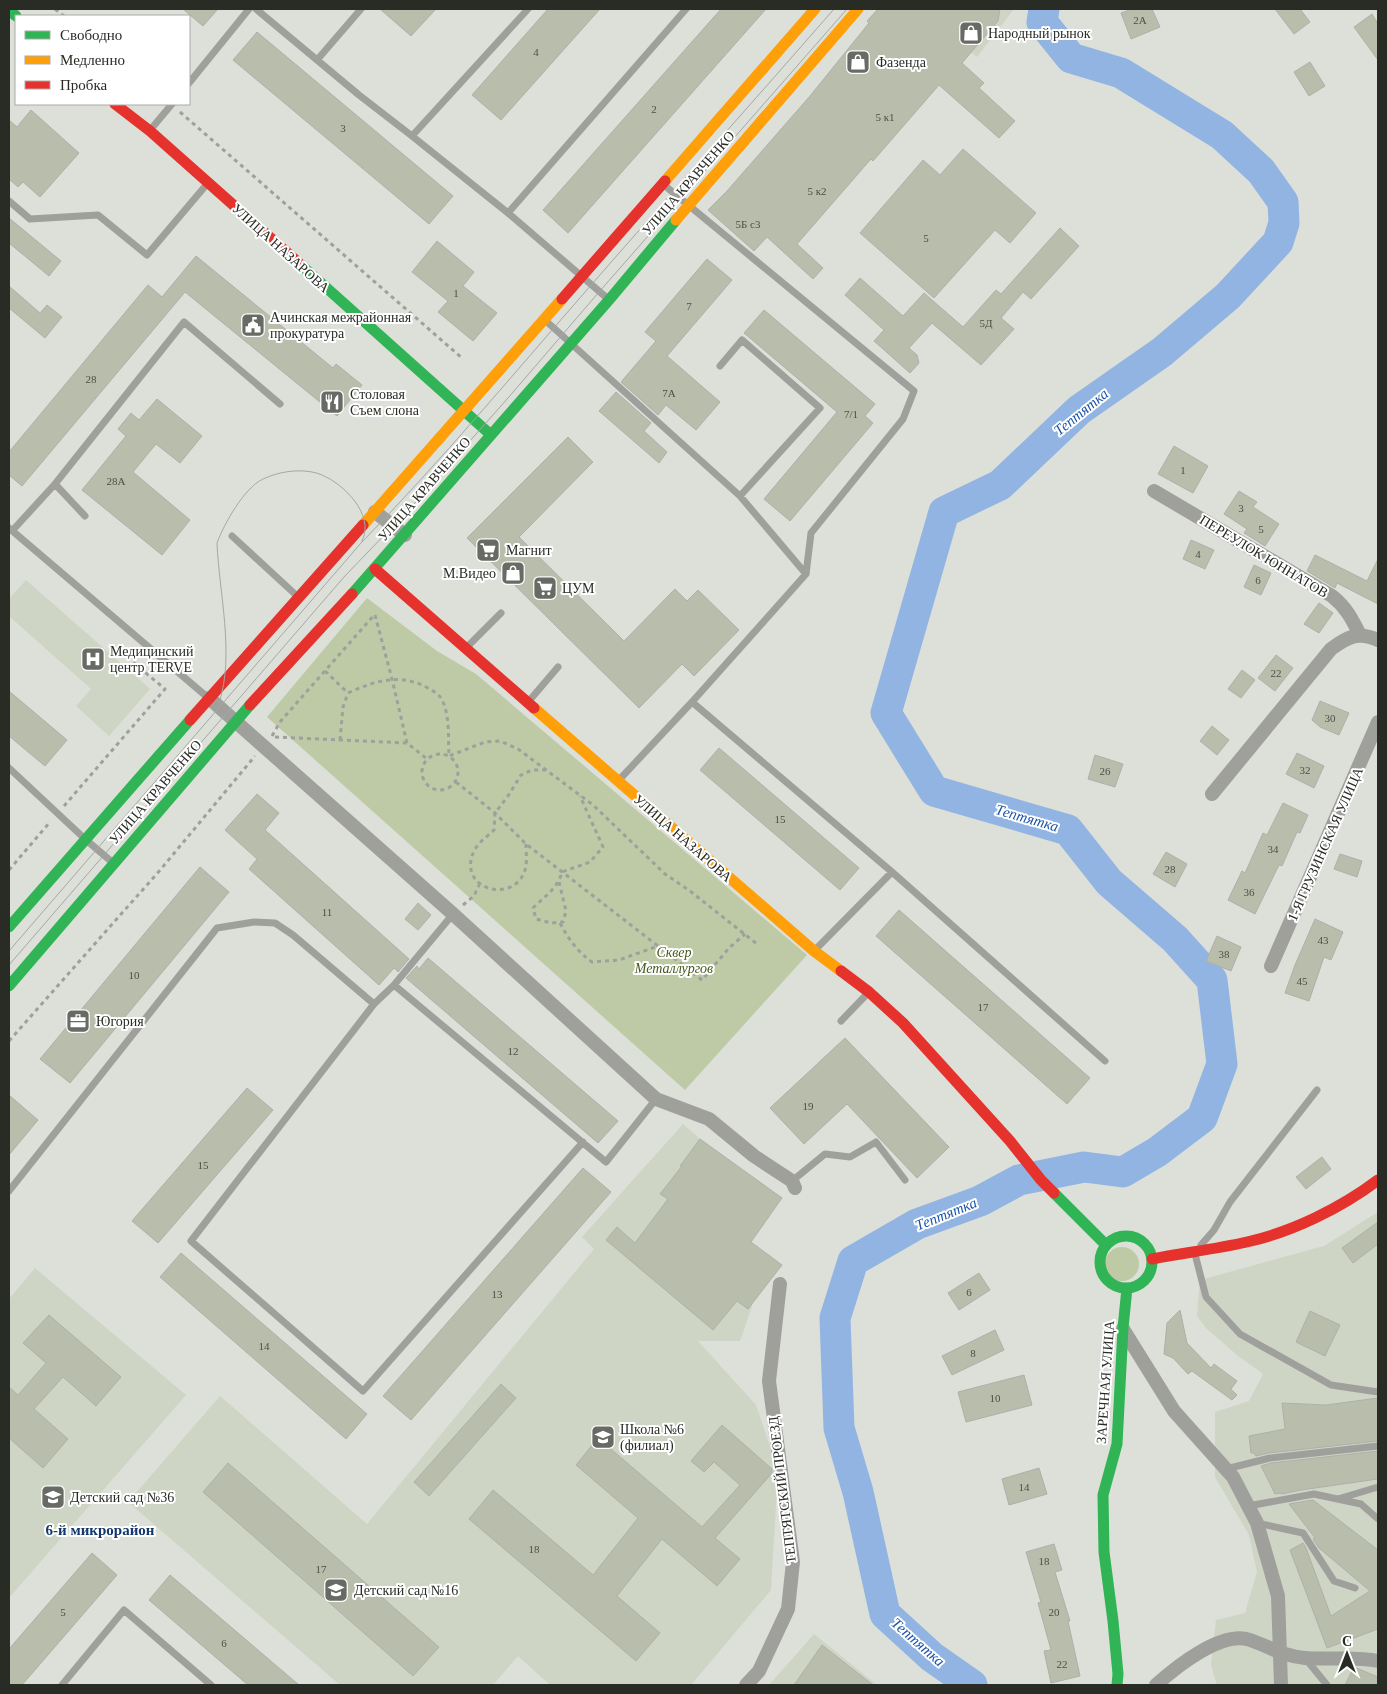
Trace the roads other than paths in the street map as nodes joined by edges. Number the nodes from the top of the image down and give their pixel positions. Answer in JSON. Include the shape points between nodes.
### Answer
{"nodes":[{"id":1,"x":249,"y":9,"type":"edge"},
{"id":2,"x":256,"y":9,"type":"edge"},
{"id":3,"x":361,"y":9,"type":"edge"},
{"id":4,"x":528,"y":9,"type":"edge"},
{"id":5,"x":686,"y":9,"type":"edge"},
{"id":6,"x":815,"y":9,"type":"edge"},
{"id":7,"x":858,"y":9,"type":"edge"},
{"id":8,"x":316,"y":60,"type":"junction"},
{"id":9,"x":190,"y":82,"type":"edge"},
{"id":10,"x":116,"y":105,"type":"edge"},
{"id":11,"x":171,"y":105,"type":"edge"},
{"id":12,"x":150,"y":131,"type":"junction"},
{"id":13,"x":412,"y":136,"type":"junction"},
{"id":14,"x":208,"y":183,"type":"junction"},
{"id":15,"x":662,"y":184,"type":"junction"},
{"id":16,"x":9,"y":201,"type":"edge"},
{"id":17,"x":687,"y":206,"type":"junction"},
{"id":18,"x":508,"y":213,"type":"junction"},
{"id":19,"x":582,"y":275,"type":"junction"},
{"id":20,"x":609,"y":300,"type":"junction"},
{"id":21,"x":544,"y":319,"type":"junction"},
{"id":22,"x":570,"y":343,"type":"junction"},
{"id":23,"x":720,"y":366,"type":"dead end"},
{"id":24,"x":280,"y":404,"type":"dead end"},
{"id":25,"x":463,"y":411,"type":"junction"},
{"id":26,"x":491,"y":435,"type":"junction"},
{"id":27,"x":55,"y":484,"type":"junction"},
{"id":28,"x":396,"y":488,"type":"junction"},
{"id":29,"x":1154,"y":491,"type":"dead end"},
{"id":30,"x":740,"y":496,"type":"junction"},
{"id":31,"x":375,"y":512,"type":"junction"},
{"id":32,"x":424,"y":512,"type":"junction"},
{"id":33,"x":85,"y":516,"type":"dead end"},
{"id":34,"x":10,"y":530,"type":"edge"},
{"id":35,"x":405,"y":534,"type":"junction"},
{"id":36,"x":232,"y":536,"type":"dead end"},
{"id":37,"x":372,"y":566,"type":"junction"},
{"id":38,"x":806,"y":574,"type":"junction"},
{"id":39,"x":299,"y":597,"type":"junction"},
{"id":40,"x":500,"y":613,"type":"dead end"},
{"id":41,"x":1360,"y":635,"type":"junction"},
{"id":42,"x":1378,"y":640,"type":"edge"},
{"id":43,"x":465,"y":649,"type":"junction"},
{"id":44,"x":558,"y":667,"type":"dead end"},
{"id":45,"x":209,"y":698,"type":"junction"},
{"id":46,"x":692,"y":702,"type":"junction"},
{"id":47,"x":527,"y":703,"type":"junction"},
{"id":48,"x":235,"y":722,"type":"junction"},
{"id":49,"x":1378,"y":722,"type":"edge"},
{"id":50,"x":9,"y":768,"type":"edge"},
{"id":51,"x":617,"y":782,"type":"junction"},
{"id":52,"x":1212,"y":794,"type":"dead end"},
{"id":53,"x":85,"y":839,"type":"junction"},
{"id":54,"x":114,"y":863,"type":"junction"},
{"id":55,"x":892,"y":872,"type":"junction"},
{"id":56,"x":453,"y":914,"type":"junction"},
{"id":57,"x":9,"y":927,"type":"edge"},
{"id":58,"x":814,"y":951,"type":"junction"},
{"id":59,"x":1271,"y":966,"type":"dead end"},
{"id":60,"x":394,"y":985,"type":"junction"},
{"id":61,"x":9,"y":986,"type":"edge"},
{"id":62,"x":869,"y":992,"type":"junction"},
{"id":63,"x":374,"y":1004,"type":"junction"},
{"id":64,"x":842,"y":1021,"type":"dead end"},
{"id":65,"x":1105,"y":1061,"type":"dead end"},
{"id":66,"x":1317,"y":1090,"type":"dead end"},
{"id":67,"x":656,"y":1099,"type":"junction"},
{"id":68,"x":582,"y":1142,"type":"junction"},
{"id":69,"x":905,"y":1180,"type":"dead end"},
{"id":70,"x":1378,"y":1180,"type":"edge"},
{"id":71,"x":794,"y":1184,"type":"joint"},
{"id":72,"x":9,"y":1191,"type":"edge"},
{"id":73,"x":1106,"y":1245,"type":"junction"},
{"id":74,"x":1195,"y":1252,"type":"junction"},
{"id":75,"x":1152,"y":1259,"type":"junction"},
{"id":76,"x":780,"y":1284,"type":"dead end"},
{"id":77,"x":1127,"y":1288,"type":"junction"},
{"id":78,"x":1123,"y":1328,"type":"junction"},
{"id":79,"x":1378,"y":1392,"type":"edge"},
{"id":80,"x":1378,"y":1446,"type":"edge"},
{"id":81,"x":1226,"y":1469,"type":"junction"},
{"id":82,"x":1378,"y":1487,"type":"edge"},
{"id":83,"x":1337,"y":1499,"type":"junction"},
{"id":84,"x":1248,"y":1506,"type":"junction"},
{"id":85,"x":1378,"y":1519,"type":"edge"},
{"id":86,"x":1258,"y":1523,"type":"junction"},
{"id":87,"x":1355,"y":1588,"type":"dead end"},
{"id":88,"x":1281,"y":1654,"type":"junction"},
{"id":89,"x":1305,"y":1658,"type":"junction"},
{"id":90,"x":1378,"y":1661,"type":"edge"},
{"id":91,"x":62,"y":1685,"type":"edge"},
{"id":92,"x":211,"y":1685,"type":"edge"},
{"id":93,"x":746,"y":1685,"type":"edge"},
{"id":94,"x":1117,"y":1685,"type":"edge"},
{"id":95,"x":1156,"y":1685,"type":"edge"},
{"id":96,"x":1281,"y":1685,"type":"edge"},
{"id":97,"x":1327,"y":1685,"type":"edge"}],
"edges":[{"from":1,"to":9,"type":"lane"},
{"from":2,"to":8,"type":"lane"},
{"from":3,"to":8,"type":"lane"},
{"from":4,"to":13,"type":"lane"},
{"from":5,"to":18,"type":"lane"},
{"from":6,"to":15,"type":"main road","name":"УЛИЦА КРАВЧЕНКО"},
{"from":7,"to":17,"type":"main road","name":"УЛИЦА КРАВЧЕНКО"},
{"from":8,"to":13,"type":"lane"},
{"from":10,"to":12,"type":"main road","name":"УЛИЦА НАЗАРОВА"},
{"from":11,"to":12,"type":"lane"},
{"from":12,"to":14,"type":"main road","name":"УЛИЦА НАЗАРОВА"},
{"from":13,"to":18,"type":"lane"},
{"from":14,"to":16,"type":"lane","via":[[147,255],[98,215],[30,219]]},
{"from":14,"to":25,"type":"main road","name":"УЛИЦА НАЗАРОВА"},
{"from":15,"to":17,"type":"lane"},
{"from":15,"to":19,"type":"main road","name":"УЛИЦА КРАВЧЕНКО"},
{"from":17,"to":20,"type":"main road","name":"УЛИЦА КРАВЧЕНКО"},
{"from":17,"to":38,"type":"lane","via":[[914,391],[903,419],[811,533]]},
{"from":18,"to":19,"type":"lane"},
{"from":19,"to":20,"type":"lane"},
{"from":19,"to":21,"type":"main road","name":"УЛИЦА КРАВЧЕНКО"},
{"from":20,"to":22,"type":"main road","name":"УЛИЦА КРАВЧЕНКО"},
{"from":21,"to":22,"type":"lane"},
{"from":21,"to":25,"type":"main road","name":"УЛИЦА КРАВЧЕНКО"},
{"from":22,"to":26,"type":"main road","name":"УЛИЦА КРАВЧЕНКО"},
{"from":22,"to":30,"type":"lane"},
{"from":23,"to":30,"type":"lane","via":[[742,340],[820,408]]},
{"from":24,"to":27,"type":"lane","via":[[184,322]]},
{"from":25,"to":26,"type":"main road","name":"УЛИЦА НАЗАРОВА"},
{"from":25,"to":28,"type":"main road","name":"УЛИЦА КРАВЧЕНКО"},
{"from":26,"to":32,"type":"main road","name":"УЛИЦА КРАВЧЕНКО"},
{"from":27,"to":33,"type":"lane"},
{"from":27,"to":34,"type":"lane"},
{"from":28,"to":31,"type":"main road","name":"УЛИЦА КРАВЧЕНКО"},
{"from":28,"to":32,"type":"main road"},
{"from":29,"to":41,"type":"street","name":"ПЕРЕУЛОК ЮННАТОВ","via":[[1332,596],[1350,614]]},
{"from":30,"to":38,"type":"lane"},
{"from":31,"to":35,"type":"street"},
{"from":31,"to":39,"type":"main road","name":"УЛИЦА КРАВЧЕНКО","via":[[351,547]]},
{"from":32,"to":35,"type":"main road","name":"УЛИЦА КРАВЧЕНКО"},
{"from":34,"to":45,"type":"lane"},
{"from":35,"to":37,"type":"main road","name":"УЛИЦА КРАВЧЕНКО"},
{"from":36,"to":39,"type":"lane"},
{"from":37,"to":43,"type":"main road","name":"УЛИЦА НАЗАРОВА"},
{"from":37,"to":48,"type":"main road","name":"УЛИЦА КРАВЧЕНКО"},
{"from":38,"to":46,"type":"lane"},
{"from":39,"to":45,"type":"main road","name":"УЛИЦА КРАВЧЕНКО"},
{"from":40,"to":43,"type":"lane"},
{"from":41,"to":42,"type":"street"},
{"from":41,"to":52,"type":"street","via":[[1345,639],[1331,649]]},
{"from":43,"to":47,"type":"main road","name":"УЛИЦА НАЗАРОВА"},
{"from":44,"to":47,"type":"lane"},
{"from":45,"to":48,"type":"street"},
{"from":45,"to":53,"type":"main road","name":"УЛИЦА КРАВЧЕНКО"},
{"from":46,"to":51,"type":"lane"},
{"from":46,"to":55,"type":"lane"},
{"from":47,"to":51,"type":"main road","name":"УЛИЦА НАЗАРОВА"},
{"from":48,"to":54,"type":"main road","name":"УЛИЦА КРАВЧЕНКО"},
{"from":48,"to":56,"type":"street","via":[[268,742]]},
{"from":49,"to":59,"type":"street","name":"1-Я ГРУЗИНСКАЯ УЛИЦА"},
{"from":50,"to":53,"type":"lane"},
{"from":51,"to":58,"type":"main road","name":"УЛИЦА НАЗАРОВА"},
{"from":53,"to":54,"type":"lane"},
{"from":53,"to":57,"type":"main road","name":"УЛИЦА КРАВЧЕНКО"},
{"from":54,"to":61,"type":"main road","name":"УЛИЦА КРАВЧЕНКО"},
{"from":55,"to":58,"type":"lane"},
{"from":55,"to":65,"type":"lane"},
{"from":56,"to":60,"type":"lane"},
{"from":56,"to":67,"type":"street"},
{"from":58,"to":62,"type":"main road","name":"УЛИЦА НАЗАРОВА"},
{"from":60,"to":63,"type":"lane"},
{"from":60,"to":68,"type":"lane"},
{"from":62,"to":64,"type":"lane"},
{"from":62,"to":73,"type":"main road","name":"УЛИЦА НАЗАРОВА","via":[[903,1023],[1041,1180]]},
{"from":63,"to":68,"type":"lane","via":[[191,1241],[363,1391]]},
{"from":63,"to":72,"type":"lane","via":[[294,935],[275,923],[254,922],[217,928]]},
{"from":66,"to":74,"type":"lane"},
{"from":67,"to":68,"type":"lane","via":[[606,1162]]},
{"from":67,"to":71,"type":"street","via":[[709,1119]]},
{"from":69,"to":71,"type":"lane","via":[[876,1142],[850,1157],[826,1154]]},
{"from":70,"to":74,"type":"main road","via":[[1312,1221],[1248,1242]]},
{"from":73,"to":75,"type":"main road","via":[[1119,1237],[1131,1237],[1148,1249]]},
{"from":73,"to":77,"type":"main road","via":[[1101,1254],[1100,1268],[1107,1281]]},
{"from":74,"to":75,"type":"main road"},
{"from":74,"to":79,"type":"lane","via":[[1206,1297],[1240,1334],[1331,1385]]},
{"from":75,"to":77,"type":"main road","via":[[1147,1276],[1141,1283]]},
{"from":76,"to":93,"type":"street","name":"ТЕПТЯТСКИЙ ПРОЕЗД","via":[[769,1381],[793,1562],[791,1588],[788,1609],[759,1671]]},
{"from":77,"to":78,"type":"main road","name":"ЗАРЕЧНАЯ УЛИЦА"},
{"from":78,"to":81,"type":"street","via":[[1174,1411]]},
{"from":78,"to":94,"type":"main road","name":"ЗАРЕЧНАЯ УЛИЦА","via":[[1117,1444],[1103,1495],[1104,1552]]},
{"from":80,"to":81,"type":"lane","via":[[1270,1458]]},
{"from":81,"to":84,"type":"street"},
{"from":82,"to":83,"type":"lane"},
{"from":83,"to":84,"type":"lane","via":[[1314,1494]]},
{"from":83,"to":85,"type":"lane","via":[[1361,1504]]},
{"from":84,"to":86,"type":"street"},
{"from":86,"to":87,"type":"lane","via":[[1303,1533],[1334,1582]]},
{"from":86,"to":88,"type":"street","via":[[1278,1596]]},
{"from":88,"to":89,"type":"street"},
{"from":88,"to":95,"type":"street","via":[[1248,1639],[1227,1640],[1198,1652]]},
{"from":88,"to":96,"type":"street"},
{"from":89,"to":90,"type":"street"},
{"from":89,"to":97,"type":"lane"},
{"from":91,"to":92,"type":"lane","via":[[124,1610]]}]}
